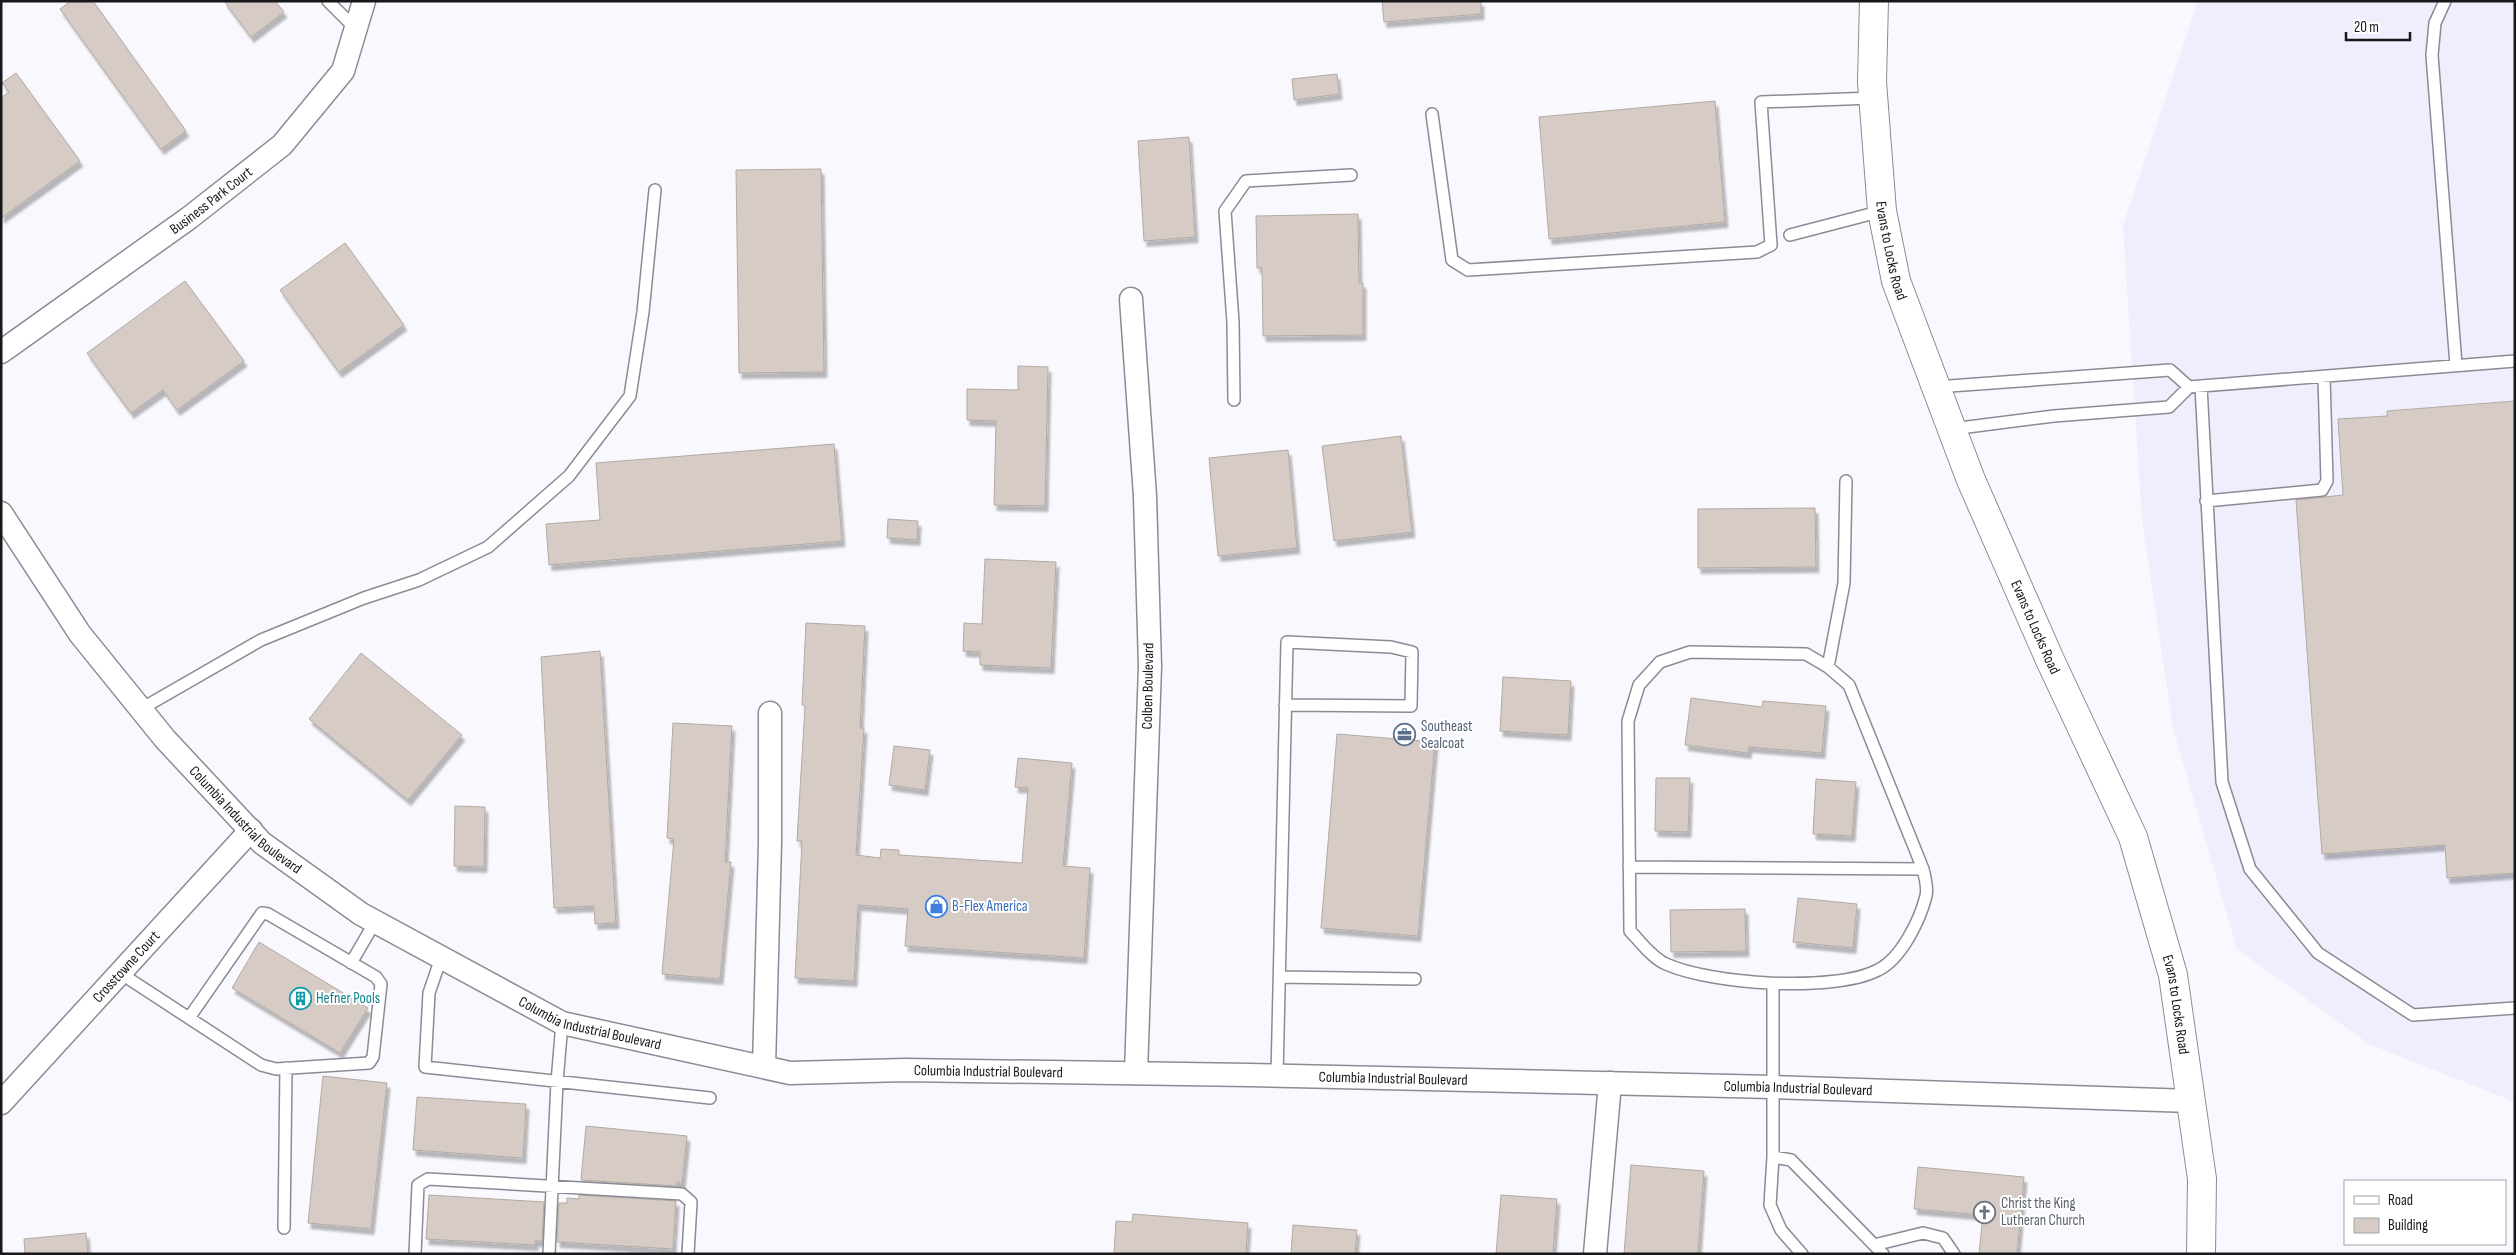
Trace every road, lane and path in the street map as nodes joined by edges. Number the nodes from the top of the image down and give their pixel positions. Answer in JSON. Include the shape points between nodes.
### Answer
{"nodes":[{"id":1,"x":328,"y":1,"type":"edge"},
{"id":2,"x":364,"y":1,"type":"edge"},
{"id":3,"x":1874,"y":1,"type":"edge"},
{"id":4,"x":2445,"y":1,"type":"edge"},
{"id":5,"x":356,"y":29,"type":"junction"},
{"id":6,"x":1873,"y":98,"type":"junction"},
{"id":7,"x":1432,"y":114,"type":"dead end"},
{"id":8,"x":1351,"y":175,"type":"dead end"},
{"id":9,"x":655,"y":190,"type":"dead end"},
{"id":10,"x":1882,"y":211,"type":"junction"},
{"id":11,"x":1790,"y":236,"type":"dead end"},
{"id":12,"x":1132,"y":299,"type":"dead end"},
{"id":13,"x":1,"y":352,"type":"edge"},
{"id":14,"x":2515,"y":361,"type":"edge"},
{"id":15,"x":2456,"y":365,"type":"junction"},
{"id":16,"x":2324,"y":377,"type":"junction"},
{"id":17,"x":1936,"y":387,"type":"junction"},
{"id":18,"x":2195,"y":387,"type":"junction"},
{"id":19,"x":1234,"y":400,"type":"dead end"},
{"id":20,"x":1952,"y":429,"type":"junction"},
{"id":21,"x":1846,"y":481,"type":"dead end"},
{"id":22,"x":2206,"y":501,"type":"junction"},
{"id":23,"x":1,"y":513,"type":"edge"},
{"id":24,"x":1828,"y":666,"type":"junction"},
{"id":25,"x":1285,"y":705,"type":"junction"},
{"id":26,"x":141,"y":709,"type":"junction"},
{"id":27,"x":770,"y":713,"type":"dead end"},
{"id":28,"x":250,"y":830,"type":"junction"},
{"id":29,"x":1629,"y":867,"type":"junction"},
{"id":30,"x":1923,"y":869,"type":"junction"},
{"id":31,"x":375,"y":922,"type":"junction"},
{"id":32,"x":441,"y":958,"type":"junction"},
{"id":33,"x":351,"y":962,"type":"junction"},
{"id":34,"x":120,"y":973,"type":"junction"},
{"id":35,"x":1280,"y":977,"type":"junction"},
{"id":36,"x":1416,"y":980,"type":"dead end"},
{"id":37,"x":1773,"y":984,"type":"junction"},
{"id":38,"x":2515,"y":1008,"type":"edge"},
{"id":39,"x":189,"y":1018,"type":"junction"},
{"id":40,"x":562,"y":1023,"type":"junction"},
{"id":41,"x":764,"y":1067,"type":"junction"},
{"id":42,"x":286,"y":1068,"type":"junction"},
{"id":43,"x":1136,"y":1073,"type":"junction"},
{"id":44,"x":1277,"y":1076,"type":"junction"},
{"id":45,"x":557,"y":1082,"type":"junction"},
{"id":46,"x":1610,"y":1083,"type":"junction"},
{"id":47,"x":1772,"y":1087,"type":"junction"},
{"id":48,"x":710,"y":1098,"type":"dead end"},
{"id":49,"x":2191,"y":1101,"type":"junction"},
{"id":50,"x":1,"y":1103,"type":"edge"},
{"id":51,"x":1774,"y":1157,"type":"junction"},
{"id":52,"x":552,"y":1187,"type":"junction"},
{"id":53,"x":284,"y":1228,"type":"dead end"},
{"id":54,"x":1874,"y":1245,"type":"junction"},
{"id":55,"x":415,"y":1254,"type":"edge"},
{"id":56,"x":549,"y":1254,"type":"edge"},
{"id":57,"x":688,"y":1254,"type":"edge"},
{"id":58,"x":1595,"y":1254,"type":"edge"},
{"id":59,"x":1802,"y":1254,"type":"edge"},
{"id":60,"x":1882,"y":1254,"type":"edge"},
{"id":61,"x":1954,"y":1254,"type":"edge"},
{"id":62,"x":2201,"y":1254,"type":"edge"}],
"edges":[{"from":1,"to":5,"type":"lane"},
{"from":2,"to":5,"type":"street","name":"Business Park Court"},
{"from":3,"to":6,"type":"street","name":"Evans to Locks Road"},
{"from":4,"to":15,"type":"lane","via":[[2435,23],[2432,55]]},
{"from":5,"to":13,"type":"street","name":"Business Park Court","via":[[343,71],[282,144],[189,218]]},
{"from":6,"to":7,"type":"lane","via":[[1761,102],[1771,245],[1757,252],[1468,270],[1452,260]]},
{"from":6,"to":10,"type":"street","name":"Evans to Locks Road"},
{"from":8,"to":19,"type":"lane","via":[[1246,181],[1225,211],[1233,322]]},
{"from":9,"to":26,"type":"lane","via":[[643,312],[630,396],[568,476],[488,547],[419,580],[364,598],[261,640]]},
{"from":10,"to":11,"type":"lane"},
{"from":10,"to":17,"type":"street","name":"Evans to Locks Road","via":[[1896,281]]},
{"from":12,"to":43,"type":"street","name":"Colben Boulevard","via":[[1145,496],[1150,666]]},
{"from":14,"to":15,"type":"lane"},
{"from":15,"to":16,"type":"lane"},
{"from":16,"to":18,"type":"lane"},
{"from":16,"to":22,"type":"lane","via":[[2327,481],[2322,490]]},
{"from":17,"to":18,"type":"lane","via":[[2170,370]]},
{"from":17,"to":20,"type":"street","name":"Evans to Locks Road"},
{"from":18,"to":20,"type":"lane","via":[[2169,407],[2054,416]]},
{"from":18,"to":22,"type":"lane"},
{"from":20,"to":49,"type":"street","name":"Evans to Locks Road","via":[[2046,651],[2133,837],[2173,975]]},
{"from":21,"to":24,"type":"lane","via":[[1844,583]]},
{"from":22,"to":38,"type":"lane","via":[[2222,782],[2250,869],[2318,953],[2413,1015]]},
{"from":23,"to":26,"type":"street","name":"Columbia Industrial Boulevard","via":[[80,634]]},
{"from":24,"to":29,"type":"lane","via":[[1806,654],[1690,652],[1660,662],[1640,685],[1628,721]]},
{"from":24,"to":30,"type":"lane","via":[[1849,685]]},
{"from":25,"to":25,"type":"lane","via":[[1287,642],[1391,647],[1412,652],[1410,706]]},
{"from":25,"to":35,"type":"lane"},
{"from":26,"to":28,"type":"street","name":"Columbia Industrial Boulevard"},
{"from":27,"to":41,"type":"street"},
{"from":28,"to":31,"type":"street","name":"Columbia Industrial Boulevard","via":[[262,842]]},
{"from":28,"to":34,"type":"street","name":"Crosstowne Court"},
{"from":29,"to":30,"type":"lane"},
{"from":29,"to":37,"type":"lane","via":[[1630,931],[1664,964],[1692,973]]},
{"from":30,"to":37,"type":"lane","via":[[1927,894],[1906,944],[1879,970],[1848,980]]},
{"from":31,"to":32,"type":"street","name":"Columbia Industrial Boulevard"},
{"from":31,"to":33,"type":"lane"},
{"from":32,"to":40,"type":"street","name":"Columbia Industrial Boulevard"},
{"from":32,"to":45,"type":"lane","via":[[428,993],[425,1067]]},
{"from":33,"to":39,"type":"lane","via":[[262,913]]},
{"from":33,"to":42,"type":"lane","via":[[376,977],[381,984],[373,1056],[369,1063]]},
{"from":34,"to":39,"type":"lane"},
{"from":34,"to":50,"type":"street","name":"Crosstowne Court"},
{"from":35,"to":36,"type":"lane"},
{"from":35,"to":44,"type":"lane"},
{"from":37,"to":47,"type":"lane"},
{"from":39,"to":42,"type":"lane","via":[[261,1065]]},
{"from":40,"to":41,"type":"street","name":"Columbia Industrial Boulevard"},
{"from":40,"to":45,"type":"lane"},
{"from":41,"to":43,"type":"street","name":"Columbia Industrial Boulevard","via":[[790,1073],[905,1070]]},
{"from":42,"to":53,"type":"lane"},
{"from":43,"to":44,"type":"street","name":"Columbia Industrial Boulevard"},
{"from":44,"to":46,"type":"street","name":"Columbia Industrial Boulevard"},
{"from":45,"to":48,"type":"lane"},
{"from":45,"to":52,"type":"lane"},
{"from":46,"to":47,"type":"street","name":"Columbia Industrial Boulevard"},
{"from":46,"to":58,"type":"street"},
{"from":47,"to":49,"type":"street","name":"Columbia Industrial Boulevard"},
{"from":47,"to":51,"type":"lane"},
{"from":49,"to":62,"type":"street","name":"Evans to Locks Road","via":[[2202,1179]]},
{"from":51,"to":54,"type":"lane","via":[[1791,1160]]},
{"from":51,"to":59,"type":"lane","via":[[1770,1204],[1781,1230]]},
{"from":52,"to":55,"type":"lane","via":[[428,1179],[418,1184]]},
{"from":52,"to":56,"type":"lane"},
{"from":52,"to":57,"type":"lane","via":[[682,1194],[691,1202]]},
{"from":54,"to":60,"type":"lane"},
{"from":54,"to":61,"type":"lane","via":[[1923,1233],[1943,1238]]}]}
